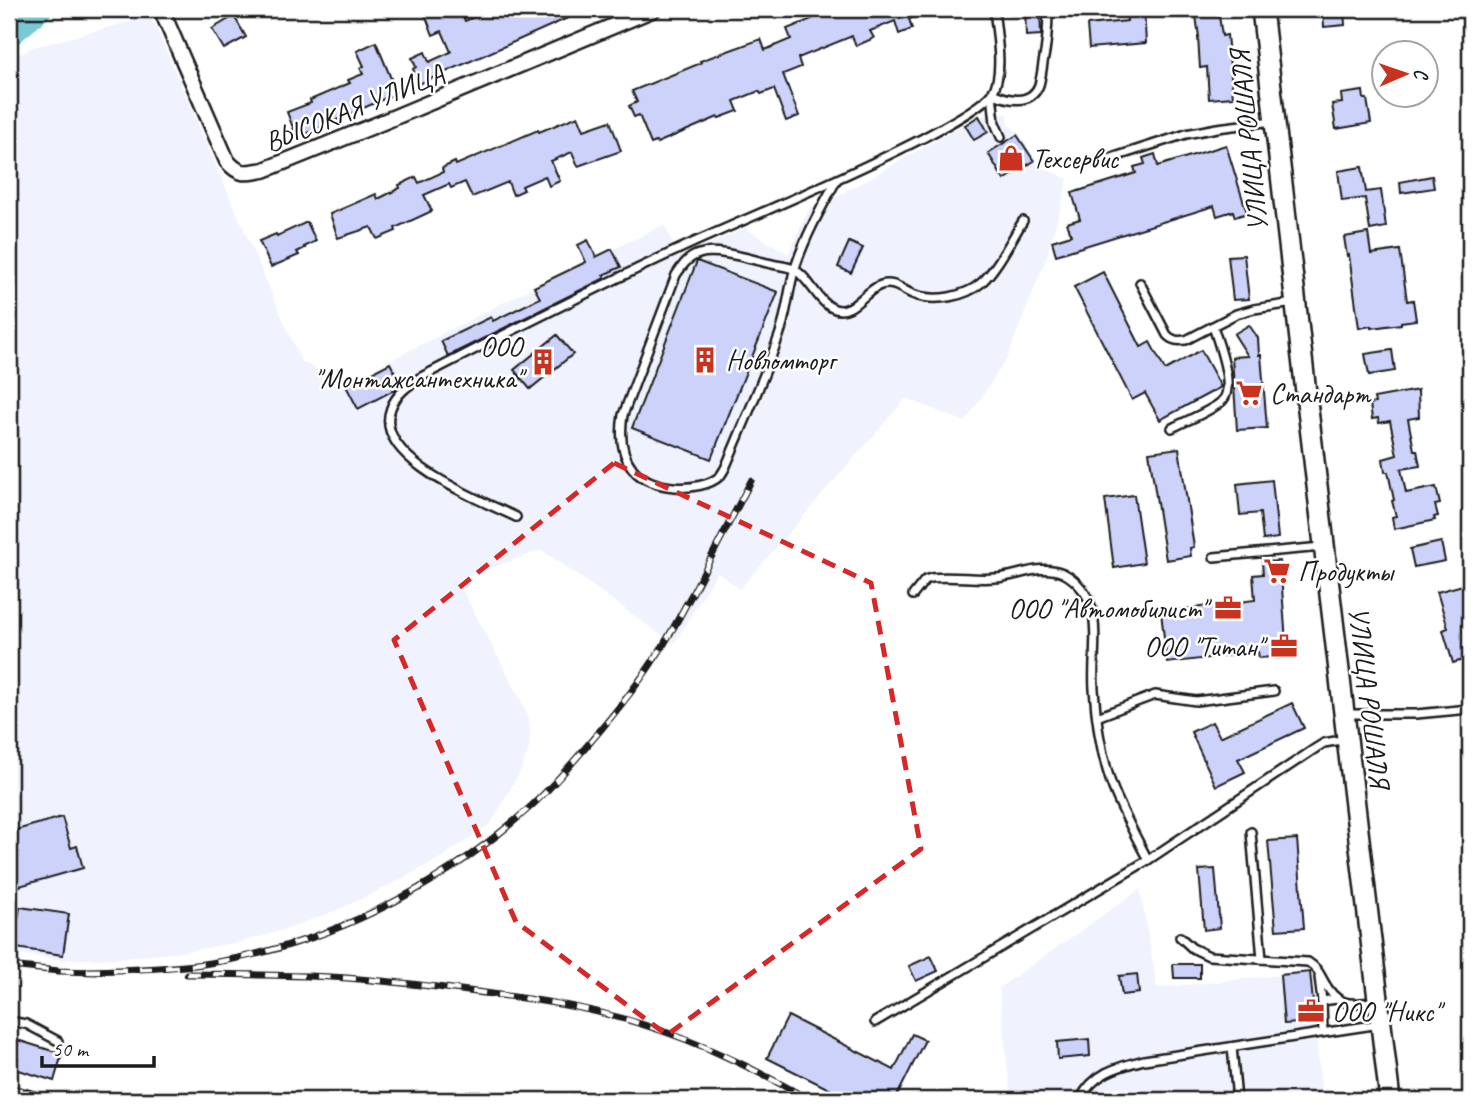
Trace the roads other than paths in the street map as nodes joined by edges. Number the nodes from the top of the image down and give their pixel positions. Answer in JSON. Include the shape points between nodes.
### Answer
{"nodes":[{"id":1,"x":161,"y":9,"type":"edge"},
{"id":2,"x":654,"y":9,"type":"edge"},
{"id":3,"x":994,"y":9,"type":"edge"},
{"id":4,"x":1048,"y":9,"type":"edge"},
{"id":5,"x":1262,"y":9,"type":"edge"},
{"id":6,"x":992,"y":93,"type":"junction"},
{"id":7,"x":1274,"y":121,"type":"junction"},
{"id":8,"x":1001,"y":137,"type":"dead end"},
{"id":9,"x":1096,"y":163,"type":"dead end"},
{"id":10,"x":836,"y":181,"type":"junction"},
{"id":11,"x":1023,"y":221,"type":"dead end"},
{"id":12,"x":795,"y":269,"type":"junction"},
{"id":13,"x":1140,"y":283,"type":"dead end"},
{"id":14,"x":1295,"y":303,"type":"junction"},
{"id":15,"x":1213,"y":326,"type":"junction"},
{"id":16,"x":1172,"y":428,"type":"dead end"},
{"id":17,"x":516,"y":517,"type":"dead end"},
{"id":18,"x":1323,"y":547,"type":"junction"},
{"id":19,"x":1214,"y":557,"type":"dead end"},
{"id":20,"x":913,"y":595,"type":"dead end"},
{"id":21,"x":1274,"y":691,"type":"dead end"},
{"id":22,"x":1470,"y":709,"type":"edge"},
{"id":23,"x":1345,"y":714,"type":"junction"},
{"id":24,"x":1097,"y":718,"type":"junction"},
{"id":25,"x":1348,"y":738,"type":"junction"},
{"id":26,"x":1251,"y":832,"type":"dead end"},
{"id":27,"x":1148,"y":860,"type":"junction"},
{"id":28,"x":1180,"y":937,"type":"dead end"},
{"id":29,"x":1262,"y":959,"type":"junction"},
{"id":30,"x":1318,"y":970,"type":"junction"},
{"id":31,"x":1337,"y":999,"type":"junction"},
{"id":32,"x":1322,"y":1001,"type":"junction"},
{"id":33,"x":1378,"y":1001,"type":"junction"},
{"id":34,"x":9,"y":1021,"type":"edge"},
{"id":35,"x":875,"y":1022,"type":"dead end"},
{"id":36,"x":1381,"y":1024,"type":"junction"},
{"id":37,"x":1323,"y":1032,"type":"junction"},
{"id":38,"x":58,"y":1041,"type":"dead end"},
{"id":39,"x":1231,"y":1046,"type":"junction"},
{"id":40,"x":1080,"y":1100,"type":"edge"},
{"id":41,"x":1237,"y":1100,"type":"edge"},
{"id":42,"x":1390,"y":1100,"type":"edge"}],
"edges":[{"from":1,"to":2,"type":"street","name":"ВЫСОКАЯ УЛИЦА","via":[[227,161],[246,173],[264,170]]},
{"from":3,"to":6,"type":"lane","via":[[999,63]]},
{"from":4,"to":6,"type":"lane","via":[[1046,51],[1035,92],[1021,100]]},
{"from":5,"to":7,"type":"main road","name":"УЛИЦА РОШАЛЯ"},
{"from":6,"to":8,"type":"lane"},
{"from":6,"to":10,"type":"lane","via":[[940,130]]},
{"from":7,"to":9,"type":"lane","via":[[1186,134]]},
{"from":7,"to":14,"type":"main road","name":"УЛИЦА РОШАЛЯ"},
{"from":10,"to":12,"type":"lane","via":[[811,225]]},
{"from":10,"to":17,"type":"lane","via":[[630,272],[421,377],[398,396],[388,417],[394,441],[408,457],[440,480]]},
{"from":11,"to":12,"type":"lane","via":[[979,285],[948,297],[912,295],[890,284],[873,289],[847,308],[835,309]]},
{"from":12,"to":12,"type":"lane","via":[[779,336],[720,475],[686,487],[640,477],[625,452],[623,415],[682,266],[698,254],[712,253]]},
{"from":13,"to":15,"type":"lane","via":[[1171,339],[1186,340]]},
{"from":14,"to":15,"type":"lane","via":[[1245,311]]},
{"from":14,"to":18,"type":"main road","name":"УЛИЦА РОШАЛЯ"},
{"from":15,"to":16,"type":"lane","via":[[1226,373],[1226,397]]},
{"from":18,"to":19,"type":"lane"},
{"from":18,"to":23,"type":"main road","name":"УЛИЦА РОШАЛЯ"},
{"from":20,"to":24,"type":"lane","via":[[925,580],[937,577],[996,578],[1042,569],[1073,579],[1088,599],[1094,619]]},
{"from":21,"to":24,"type":"lane","via":[[1209,701],[1154,695]]},
{"from":22,"to":23,"type":"lane"},
{"from":23,"to":25,"type":"main road","name":"УЛИЦА РОШАЛЯ"},
{"from":24,"to":27,"type":"lane","via":[[1111,782]]},
{"from":25,"to":27,"type":"lane","via":[[1316,748]]},
{"from":25,"to":33,"type":"main road","name":"УЛИЦА РОШАЛЯ"},
{"from":26,"to":29,"type":"lane"},
{"from":27,"to":35,"type":"lane"},
{"from":28,"to":29,"type":"lane","via":[[1209,956]]},
{"from":29,"to":30,"type":"lane","via":[[1308,962]]},
{"from":30,"to":31,"type":"lane"},
{"from":30,"to":32,"type":"lane"},
{"from":31,"to":32,"type":"lane"},
{"from":31,"to":33,"type":"lane","via":[[1354,1004]]},
{"from":32,"to":37,"type":"lane"},
{"from":33,"to":36,"type":"main road","name":"УЛИЦА РОШАЛЯ"},
{"from":34,"to":38,"type":"lane","via":[[26,1024]]},
{"from":36,"to":37,"type":"lane"},
{"from":36,"to":42,"type":"main road","name":"УЛИЦА РОШАЛЯ"},
{"from":37,"to":39,"type":"lane"},
{"from":39,"to":40,"type":"lane","via":[[1113,1069],[1091,1083]]},
{"from":39,"to":41,"type":"lane"}]}
